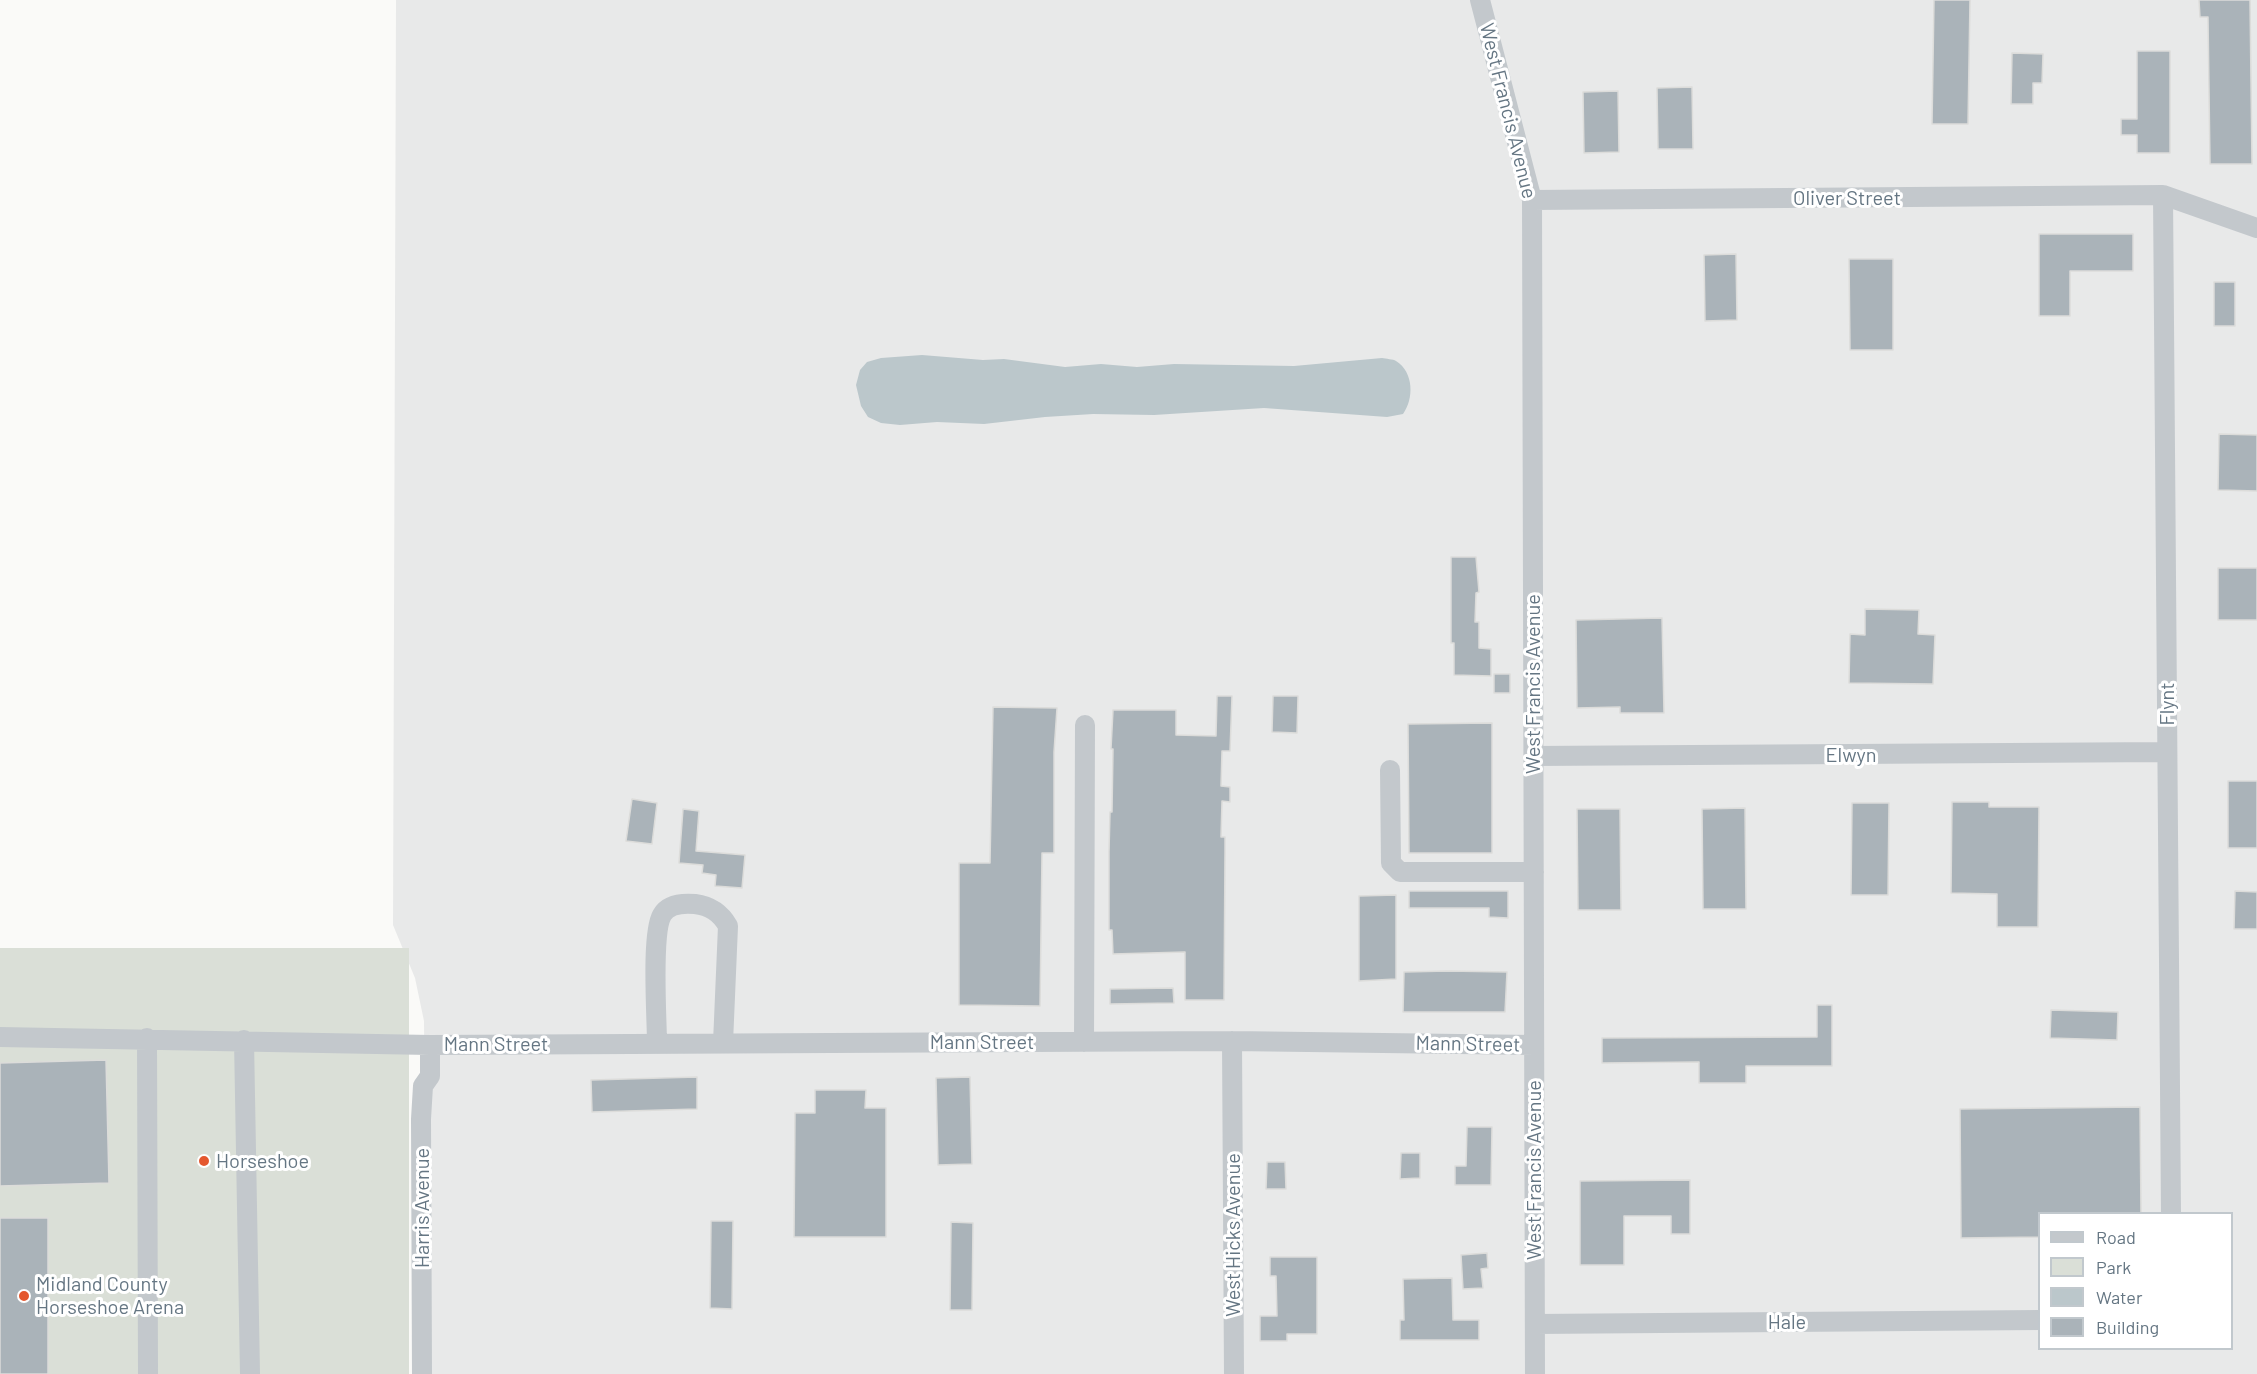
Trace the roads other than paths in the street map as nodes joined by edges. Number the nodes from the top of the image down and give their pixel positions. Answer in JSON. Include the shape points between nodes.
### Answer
{"nodes":[{"id":1,"x":1480,"y":0,"type":"edge"},
{"id":2,"x":2163,"y":195,"type":"junction"},
{"id":3,"x":1532,"y":200,"type":"junction"},
{"id":4,"x":2257,"y":228,"type":"edge"},
{"id":5,"x":1085,"y":725,"type":"dead end"},
{"id":6,"x":2167,"y":752,"type":"junction"},
{"id":7,"x":1534,"y":756,"type":"junction"},
{"id":8,"x":1390,"y":770,"type":"dead end"},
{"id":9,"x":1534,"y":872,"type":"junction"},
{"id":10,"x":0,"y":1037,"type":"edge"},
{"id":11,"x":147,"y":1038,"type":"junction"},
{"id":12,"x":244,"y":1040,"type":"junction"},
{"id":13,"x":1232,"y":1041,"type":"junction"},
{"id":14,"x":1287,"y":1041,"type":"junction"},
{"id":15,"x":1084,"y":1042,"type":"junction"},
{"id":16,"x":723,"y":1043,"type":"junction"},
{"id":17,"x":657,"y":1044,"type":"junction"},
{"id":18,"x":430,"y":1045,"type":"junction"},
{"id":19,"x":1534,"y":1045,"type":"junction"},
{"id":20,"x":1233,"y":1097,"type":"junction"},
{"id":21,"x":2171,"y":1212,"type":"edge"},
{"id":22,"x":2038,"y":1320,"type":"edge"},
{"id":23,"x":1534,"y":1324,"type":"junction"},
{"id":24,"x":148,"y":1374,"type":"edge"},
{"id":25,"x":250,"y":1374,"type":"edge"},
{"id":26,"x":422,"y":1374,"type":"edge"},
{"id":27,"x":1234,"y":1374,"type":"edge"},
{"id":28,"x":1535,"y":1374,"type":"edge"}],
"edges":[{"from":1,"to":3,"type":"street","name":"West Francis Avenue"},
{"from":2,"to":3,"type":"street","name":"Oliver Street"},
{"from":2,"to":4,"type":"street","name":"Oliver Street"},
{"from":2,"to":6,"type":"street","name":"Flynt"},
{"from":3,"to":7,"type":"street","name":"West Francis Avenue"},
{"from":5,"to":15,"type":"street"},
{"from":6,"to":7,"type":"street","name":"Elwyn"},
{"from":6,"to":21,"type":"street","name":"Flynt"},
{"from":7,"to":9,"type":"street","name":"West Francis Avenue"},
{"from":8,"to":9,"type":"street","via":[[1391,863],[1400,872]]},
{"from":9,"to":19,"type":"street","name":"West Francis Avenue"},
{"from":10,"to":11,"type":"street","name":"Mann Street"},
{"from":11,"to":12,"type":"street","name":"Mann Street"},
{"from":11,"to":24,"type":"street"},
{"from":12,"to":18,"type":"street","name":"Mann Street"},
{"from":12,"to":25,"type":"street"},
{"from":13,"to":14,"type":"street","name":"Mann Street"},
{"from":13,"to":15,"type":"street","name":"Mann Street"},
{"from":13,"to":20,"type":"street","name":"West Hicks Avenue"},
{"from":14,"to":19,"type":"street","name":"Mann Street"},
{"from":14,"to":20,"type":"street","name":"West Hicks Avenue","via":[[1265,1046],[1247,1057],[1238,1073]]},
{"from":15,"to":16,"type":"street","name":"Mann Street"},
{"from":16,"to":17,"type":"street","name":"Mann Street"},
{"from":16,"to":17,"type":"street","via":[[728,926],[722,915],[709,907],[678,904],[666,909],[661,917],[656,944]]},
{"from":17,"to":18,"type":"street","name":"Mann Street"},
{"from":18,"to":26,"type":"street","name":"Harris Avenue","via":[[430,1076],[423,1086],[421,1119]]},
{"from":19,"to":23,"type":"street","name":"West Francis Avenue"},
{"from":20,"to":27,"type":"street","name":"West Hicks Avenue"},
{"from":22,"to":23,"type":"street","name":"Hale"},
{"from":23,"to":28,"type":"street","name":"West Francis Avenue"}]}
